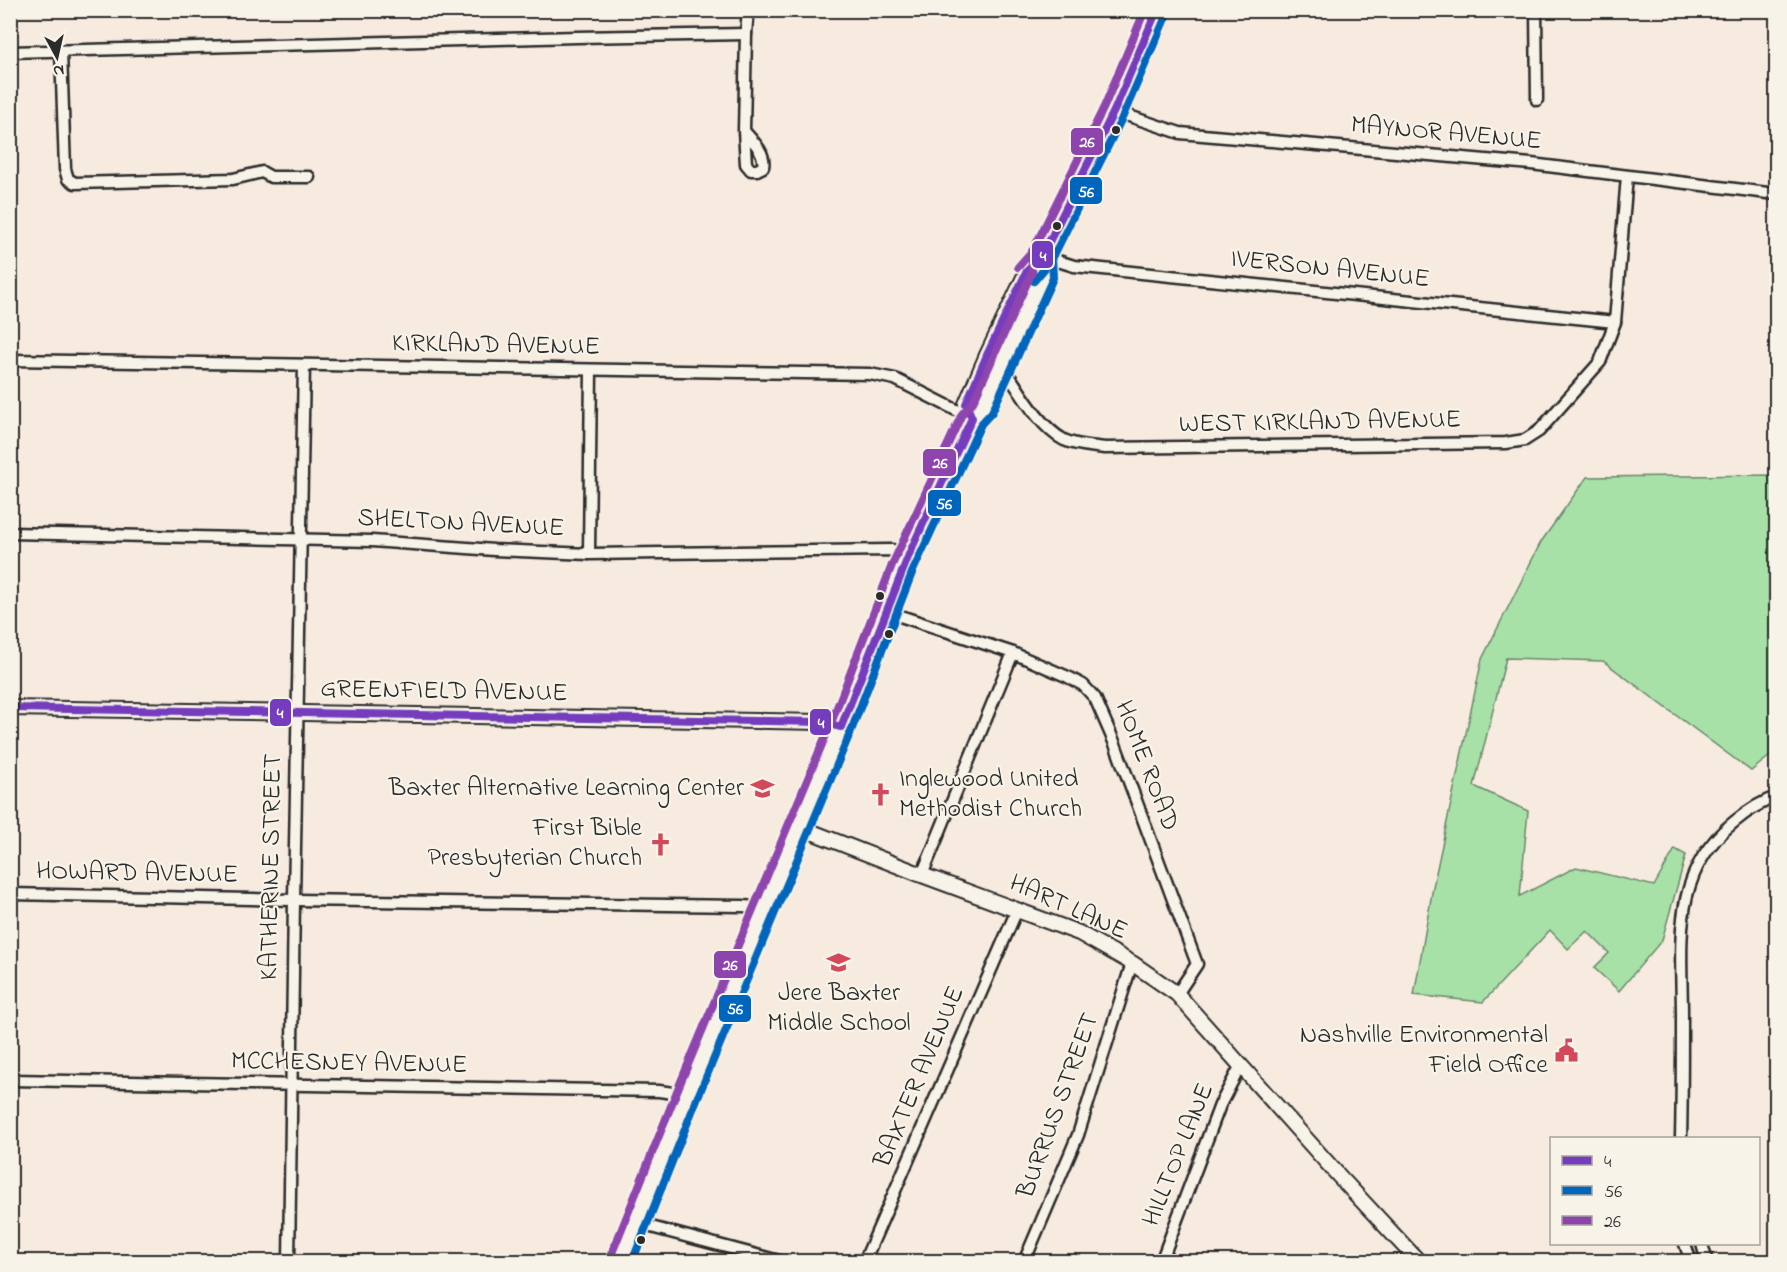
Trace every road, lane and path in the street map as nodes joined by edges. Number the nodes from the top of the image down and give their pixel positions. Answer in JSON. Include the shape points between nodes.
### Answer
{"nodes":[{"id":1,"x":748,"y":10,"type":"edge"},
{"id":2,"x":1157,"y":10,"type":"edge"},
{"id":3,"x":1536,"y":10,"type":"edge"},
{"id":4,"x":746,"y":34,"type":"junction"},
{"id":5,"x":62,"y":51,"type":"junction"},
{"id":6,"x":10,"y":52,"type":"edge"},
{"id":7,"x":1538,"y":100,"type":"dead end"},
{"id":8,"x":1114,"y":111,"type":"junction"},
{"id":9,"x":744,"y":131,"type":"dead end"},
{"id":10,"x":1628,"y":176,"type":"junction"},
{"id":11,"x":309,"y":177,"type":"dead end"},
{"id":12,"x":1776,"y":194,"type":"edge"},
{"id":13,"x":1042,"y":256,"type":"junction"},
{"id":14,"x":1615,"y":322,"type":"junction"},
{"id":15,"x":10,"y":360,"type":"edge"},
{"id":16,"x":304,"y":365,"type":"junction"},
{"id":17,"x":1002,"y":365,"type":"junction"},
{"id":18,"x":591,"y":370,"type":"junction"},
{"id":19,"x":972,"y":418,"type":"junction"},
{"id":20,"x":10,"y":533,"type":"edge"},
{"id":21,"x":302,"y":539,"type":"junction"},
{"id":22,"x":910,"y":552,"type":"junction"},
{"id":23,"x":589,"y":554,"type":"junction"},
{"id":24,"x":885,"y":611,"type":"junction"},
{"id":25,"x":1013,"y":653,"type":"junction"},
{"id":26,"x":10,"y":708,"type":"edge"},
{"id":27,"x":298,"y":713,"type":"junction"},
{"id":28,"x":841,"y":727,"type":"junction"},
{"id":29,"x":1776,"y":797,"type":"edge"},
{"id":30,"x":799,"y":827,"type":"junction"},
{"id":31,"x":922,"y":875,"type":"junction"},
{"id":32,"x":10,"y":894,"type":"edge"},
{"id":33,"x":294,"y":900,"type":"junction"},
{"id":34,"x":766,"y":908,"type":"junction"},
{"id":35,"x":1017,"y":910,"type":"junction"},
{"id":36,"x":1132,"y":963,"type":"junction"},
{"id":37,"x":1176,"y":994,"type":"junction"},
{"id":38,"x":1241,"y":1065,"type":"junction"},
{"id":39,"x":10,"y":1080,"type":"edge"},
{"id":40,"x":292,"y":1085,"type":"junction"},
{"id":41,"x":687,"y":1095,"type":"junction"},
{"id":42,"x":1681,"y":1137,"type":"edge"},
{"id":43,"x":636,"y":1223,"type":"junction"},
{"id":44,"x":1685,"y":1245,"type":"edge"},
{"id":45,"x":1702,"y":1245,"type":"edge"},
{"id":46,"x":1415,"y":1257,"type":"edge"},
{"id":47,"x":289,"y":1262,"type":"edge"},
{"id":48,"x":620,"y":1262,"type":"edge"},
{"id":49,"x":783,"y":1262,"type":"edge"},
{"id":50,"x":864,"y":1262,"type":"edge"},
{"id":51,"x":1024,"y":1262,"type":"edge"},
{"id":52,"x":1161,"y":1262,"type":"edge"},
{"id":53,"x":1691,"y":1262,"type":"edge"},
{"id":54,"x":1707,"y":1262,"type":"edge"}],
"edges":[{"from":1,"to":4,"type":"street"},
{"from":2,"to":8,"type":"main road"},
{"from":3,"to":7,"type":"street"},
{"from":4,"to":5,"type":"street"},
{"from":4,"to":9,"type":"street"},
{"from":5,"to":6,"type":"street"},
{"from":5,"to":11,"type":"street","via":[[65,169],[68,179],[75,183],[233,179],[262,172],[271,177]]},
{"from":8,"to":10,"type":"street","name":"MAYNOR AVENUE","via":[[1180,133]]},
{"from":8,"to":13,"type":"main road"},
{"from":10,"to":12,"type":"street","name":"MAYNOR AVENUE"},
{"from":10,"to":14,"type":"street","name":"WEST KIRKLAND AVENUE"},
{"from":13,"to":14,"type":"street","name":"IVERSON AVENUE","via":[[1074,266]]},
{"from":13,"to":17,"type":"main road","via":[[1043,274]]},
{"from":13,"to":19,"type":"main road","via":[[1027,271],[987,355],[966,404]]},
{"from":14,"to":17,"type":"street","name":"WEST KIRKLAND AVENUE","via":[[1600,362],[1539,431],[1525,440],[1506,443],[1082,446],[1063,440],[1035,416]]},
{"from":15,"to":16,"type":"street","name":"KIRKLAND AVENUE"},
{"from":16,"to":18,"type":"street","name":"KIRKLAND AVENUE"},
{"from":16,"to":21,"type":"street","name":"KATHERINE STREET"},
{"from":17,"to":19,"type":"main road","via":[[982,408]]},
{"from":18,"to":19,"type":"street","name":"KIRKLAND AVENUE","via":[[870,374],[895,379]]},
{"from":18,"to":23,"type":"street"},
{"from":19,"to":22,"type":"main road"},
{"from":20,"to":21,"type":"street","name":"SHELTON AVENUE"},
{"from":21,"to":23,"type":"street","name":"SHELTON AVENUE"},
{"from":21,"to":27,"type":"street","name":"KATHERINE STREET"},
{"from":22,"to":23,"type":"street","name":"SHELTON AVENUE"},
{"from":22,"to":24,"type":"main road"},
{"from":24,"to":25,"type":"street","name":"HOME ROAD"},
{"from":24,"to":28,"type":"main road"},
{"from":25,"to":31,"type":"street"},
{"from":25,"to":37,"type":"street","name":"HOME ROAD","via":[[1083,685],[1107,722],[1197,964]]},
{"from":26,"to":27,"type":"main road","name":"GREENFIELD AVENUE"},
{"from":27,"to":28,"type":"main road","name":"GREENFIELD AVENUE","via":[[821,722]]},
{"from":27,"to":33,"type":"street","name":"KATHERINE STREET"},
{"from":28,"to":30,"type":"main road"},
{"from":29,"to":42,"type":"street","via":[[1725,829],[1704,852],[1691,880],[1681,931]]},
{"from":30,"to":31,"type":"main road","name":"HART LANE"},
{"from":30,"to":34,"type":"main road"},
{"from":31,"to":35,"type":"main road","name":"HART LANE"},
{"from":32,"to":33,"type":"street","name":"HOWARD AVENUE"},
{"from":33,"to":34,"type":"street","name":"HOWARD AVENUE"},
{"from":33,"to":40,"type":"street","name":"KATHERINE STREET"},
{"from":34,"to":41,"type":"main road"},
{"from":35,"to":36,"type":"main road","name":"HART LANE","via":[[1079,933]]},
{"from":35,"to":50,"type":"street","name":"BAXTER AVENUE"},
{"from":36,"to":37,"type":"main road","name":"HART LANE"},
{"from":36,"to":51,"type":"street","name":"BURRUS STREET","via":[[1078,1135]]},
{"from":37,"to":38,"type":"main road","name":"HART LANE"},
{"from":38,"to":46,"type":"main road","name":"HART LANE"},
{"from":38,"to":52,"type":"street","name":"HILLTOP LANE","via":[[1220,1105]]},
{"from":39,"to":40,"type":"street","name":"MCCHESNEY AVENUE"},
{"from":40,"to":41,"type":"street","name":"MCCHESNEY AVENUE","via":[[659,1091]]},
{"from":40,"to":47,"type":"street","name":"KATHERINE STREET"},
{"from":41,"to":43,"type":"main road"},
{"from":43,"to":48,"type":"main road"},
{"from":43,"to":49,"type":"street"},
{"from":44,"to":53,"type":"street"},
{"from":45,"to":54,"type":"street"}]}
